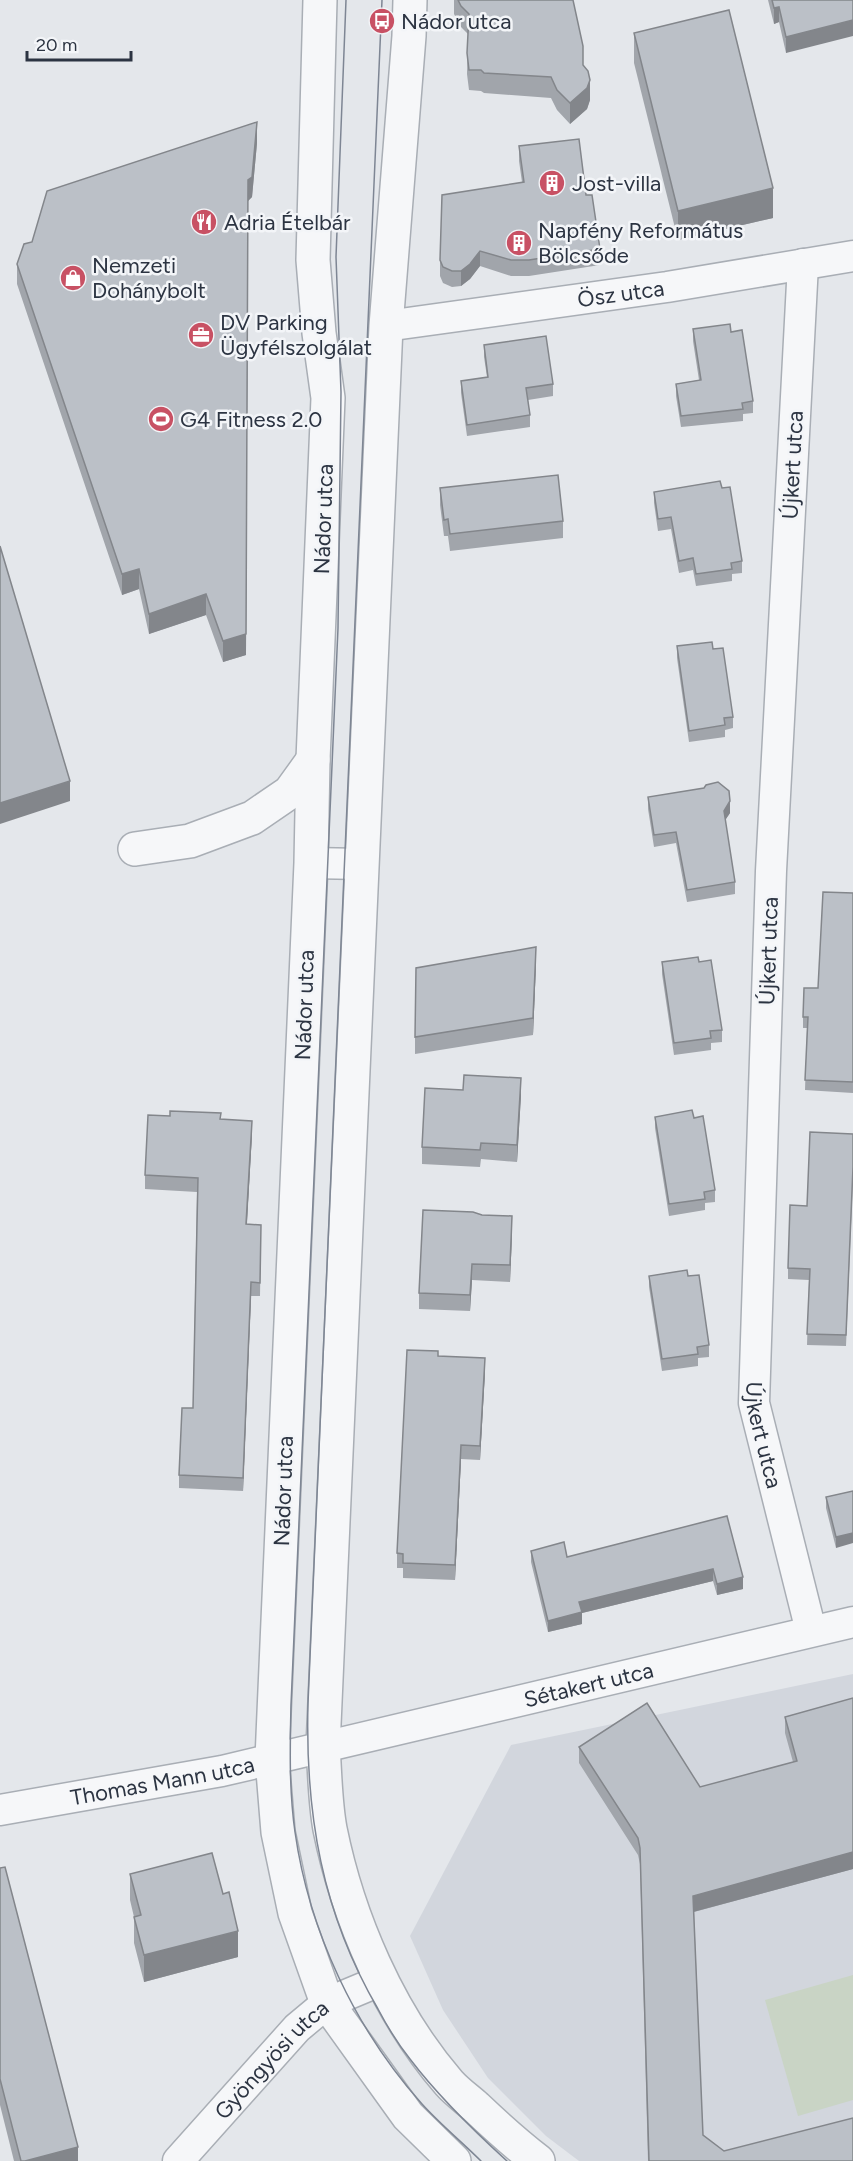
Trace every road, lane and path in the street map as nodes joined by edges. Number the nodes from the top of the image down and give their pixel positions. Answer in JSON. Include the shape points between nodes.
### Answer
{"nodes":[{"id":1,"x":320,"y":0,"type":"edge"},
{"id":2,"x":410,"y":0,"type":"edge"},
{"id":3,"x":853,"y":256,"type":"edge"},
{"id":4,"x":803,"y":264,"type":"junction"},
{"id":5,"x":387,"y":326,"type":"junction"},
{"id":6,"x":313,"y":760,"type":"junction"},
{"id":7,"x":135,"y":849,"type":"dead end"},
{"id":8,"x":311,"y":863,"type":"junction"},
{"id":9,"x":362,"y":864,"type":"junction"},
{"id":10,"x":853,"y":1622,"type":"edge"},
{"id":11,"x":811,"y":1631,"type":"junction"},
{"id":12,"x":323,"y":1747,"type":"junction"},
{"id":13,"x":272,"y":1759,"type":"junction"},
{"id":14,"x":0,"y":1810,"type":"edge"},
{"id":15,"x":381,"y":1980,"type":"junction"},
{"id":16,"x":327,"y":2003,"type":"junction"},
{"id":17,"x":178,"y":2161,"type":"edge"},
{"id":18,"x":454,"y":2161,"type":"edge"},
{"id":19,"x":538,"y":2161,"type":"edge"}],
"edges":[{"from":1,"to":6,"type":"street","name":"Nádor utca","via":[[313,260],[328,398]]},
{"from":2,"to":5,"type":"street"},
{"from":3,"to":4,"type":"street","name":"Ösz utca"},
{"from":4,"to":5,"type":"street","name":"Ösz utca"},
{"from":4,"to":11,"type":"street","name":"Újkert utca","via":[[771,871],[754,1403]]},
{"from":5,"to":9,"type":"street"},
{"from":6,"to":7,"type":"street","via":[[290,792],[252,818],[190,841]]},
{"from":6,"to":8,"type":"street","name":"Nádor utca"},
{"from":8,"to":9,"type":"street"},
{"from":8,"to":13,"type":"street","name":"Nádor utca"},
{"from":9,"to":12,"type":"street"},
{"from":10,"to":11,"type":"street","name":"Sétakert utca"},
{"from":11,"to":12,"type":"street","name":"Sétakert utca"},
{"from":12,"to":13,"type":"street","name":"Thomas Mann utca"},
{"from":12,"to":15,"type":"street","via":[[330,1827],[348,1898]]},
{"from":13,"to":14,"type":"street","name":"Thomas Mann utca"},
{"from":13,"to":16,"type":"street","name":"Nádor utca","via":[[278,1833],[295,1913]]},
{"from":15,"to":16,"type":"street","name":"Gyöngyösi utca"},
{"from":15,"to":19,"type":"street","via":[[422,2048],[450,2084]]},
{"from":16,"to":17,"type":"street","name":"Gyöngyösi utca","via":[[297,2028]]},
{"from":16,"to":18,"type":"street","via":[[408,2116]]}]}
